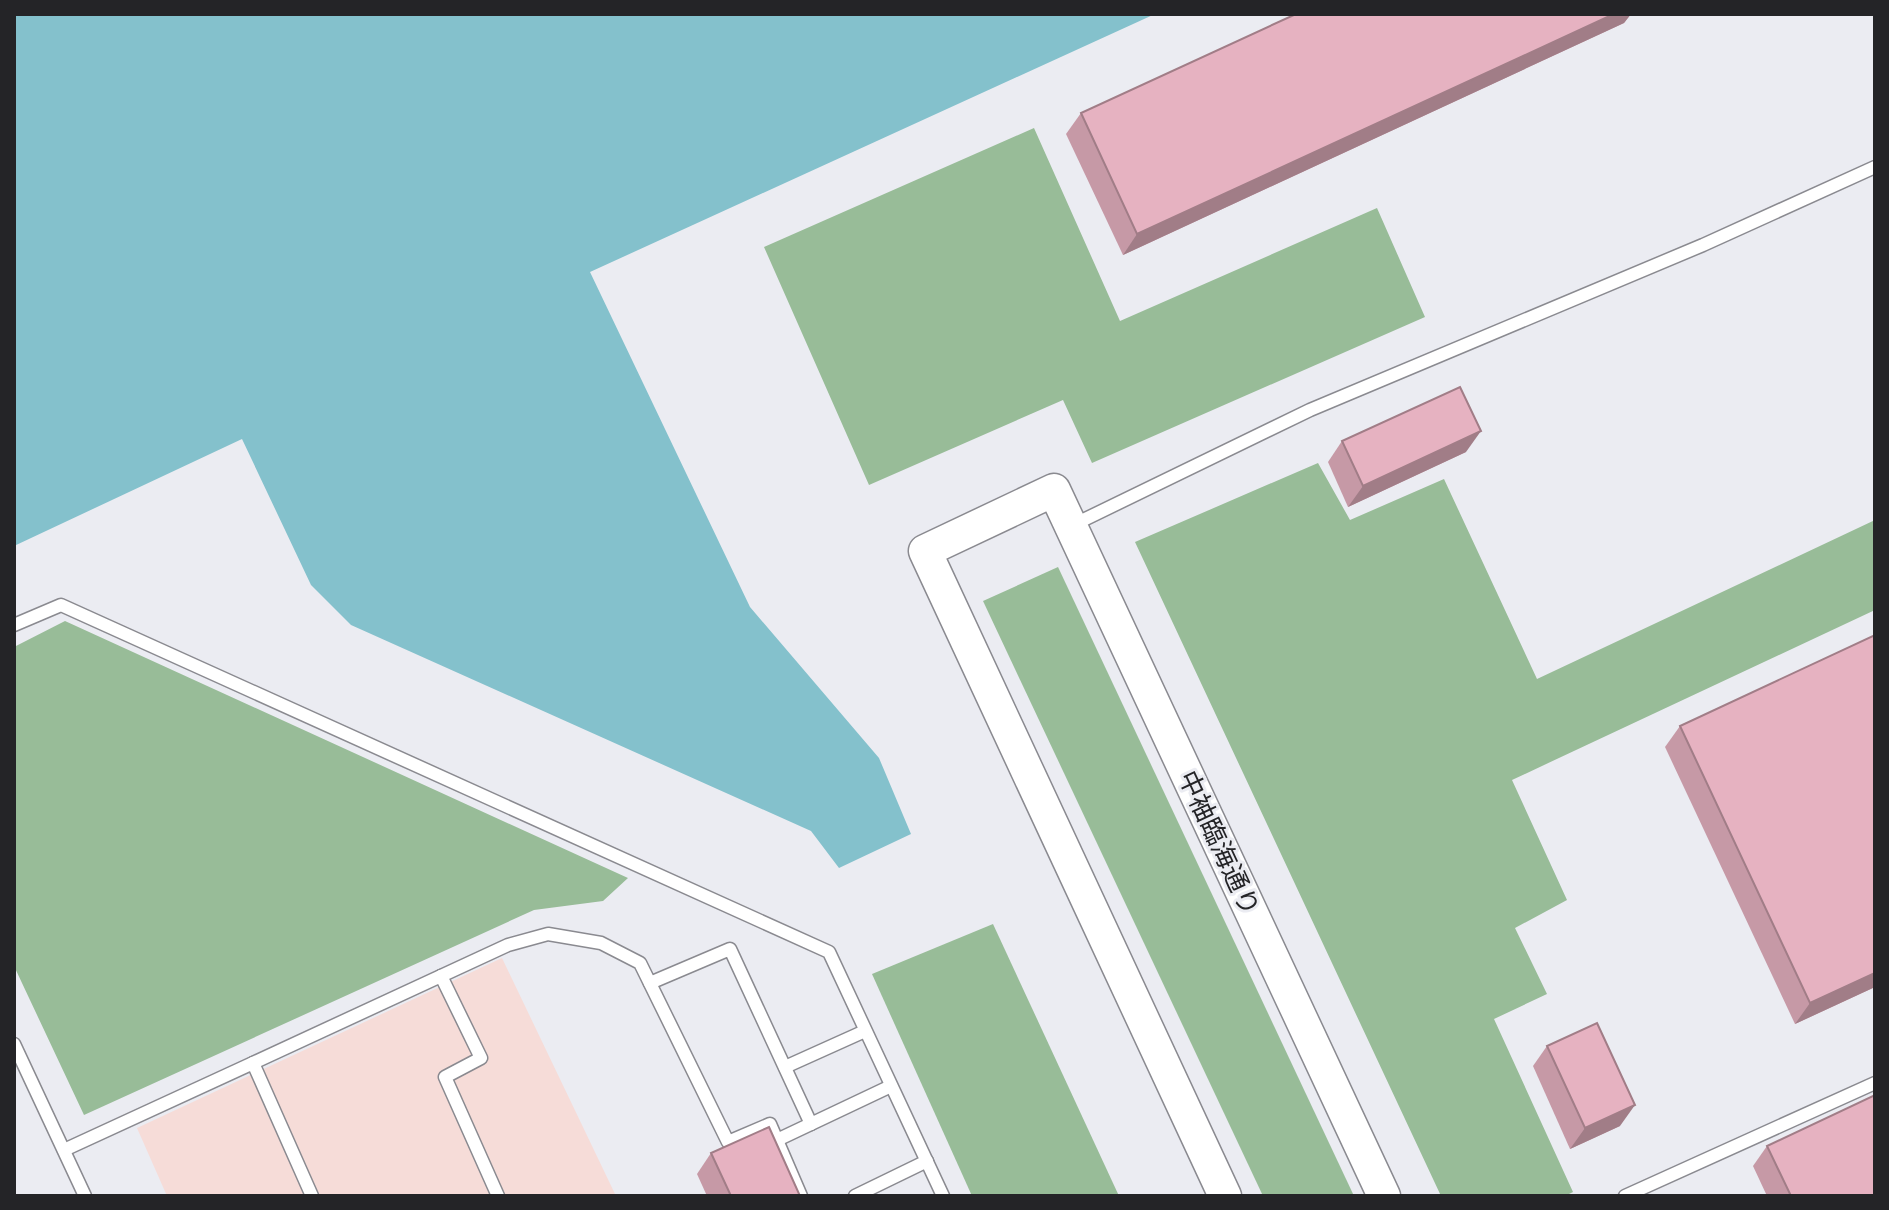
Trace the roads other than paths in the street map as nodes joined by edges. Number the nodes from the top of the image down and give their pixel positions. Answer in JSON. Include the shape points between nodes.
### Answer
{"nodes":[{"id":1,"x":1875,"y":167,"type":"edge"},
{"id":2,"x":1070,"y":526,"type":"junction"},
{"id":3,"x":14,"y":625,"type":"edge"},
{"id":4,"x":441,"y":976,"type":"junction"},
{"id":5,"x":650,"y":983,"type":"junction"},
{"id":6,"x":865,"y":1031,"type":"junction"},
{"id":7,"x":14,"y":1044,"type":"edge"},
{"id":8,"x":253,"y":1063,"type":"junction"},
{"id":9,"x":785,"y":1067,"type":"junction"},
{"id":10,"x":1875,"y":1083,"type":"edge"},
{"id":11,"x":891,"y":1086,"type":"junction"},
{"id":12,"x":811,"y":1124,"type":"junction"},
{"id":13,"x":777,"y":1140,"type":"junction"},
{"id":14,"x":64,"y":1150,"type":"junction"},
{"id":15,"x":927,"y":1161,"type":"junction"},
{"id":16,"x":85,"y":1196,"type":"edge"},
{"id":17,"x":312,"y":1196,"type":"edge"},
{"id":18,"x":498,"y":1196,"type":"edge"},
{"id":19,"x":801,"y":1196,"type":"edge"},
{"id":20,"x":855,"y":1196,"type":"edge"},
{"id":21,"x":943,"y":1196,"type":"edge"},
{"id":22,"x":1225,"y":1196,"type":"edge"},
{"id":23,"x":1384,"y":1196,"type":"edge"},
{"id":24,"x":1625,"y":1196,"type":"edge"}],
"edges":[{"from":1,"to":2,"type":"lane","via":[[1310,410]]},
{"from":2,"to":22,"type":"street","name":"中袖臨海通り","via":[[1054,490],[925,551]]},
{"from":2,"to":23,"type":"street","name":"中袖臨海通り"},
{"from":3,"to":6,"type":"lane","via":[[61,605],[829,952]]},
{"from":4,"to":5,"type":"lane","via":[[508,945],[548,934],[601,943],[640,963]]},
{"from":4,"to":8,"type":"lane"},
{"from":4,"to":18,"type":"lane","via":[[481,1058],[445,1077]]},
{"from":5,"to":9,"type":"lane","via":[[730,949]]},
{"from":5,"to":13,"type":"lane","via":[[728,1142],[770,1124]]},
{"from":6,"to":9,"type":"lane"},
{"from":6,"to":11,"type":"lane"},
{"from":7,"to":14,"type":"lane"},
{"from":8,"to":14,"type":"lane"},
{"from":8,"to":17,"type":"lane"},
{"from":9,"to":12,"type":"lane"},
{"from":10,"to":24,"type":"lane"},
{"from":11,"to":12,"type":"lane"},
{"from":11,"to":15,"type":"lane"},
{"from":12,"to":13,"type":"lane"},
{"from":13,"to":19,"type":"lane"},
{"from":14,"to":16,"type":"lane"},
{"from":15,"to":20,"type":"lane"},
{"from":15,"to":21,"type":"lane"}]}
